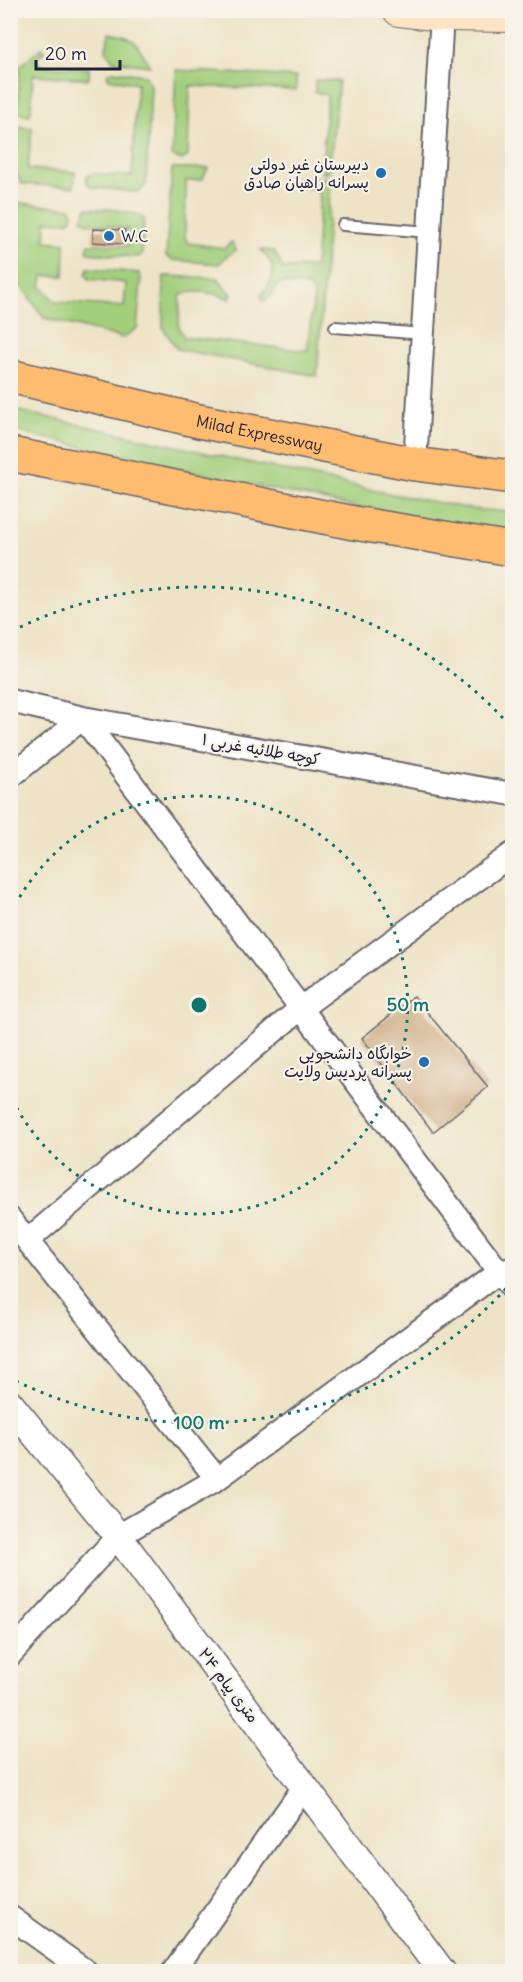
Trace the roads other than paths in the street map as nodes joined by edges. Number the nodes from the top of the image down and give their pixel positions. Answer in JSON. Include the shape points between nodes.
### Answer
{"nodes":[{"id":1,"x":399,"y":10,"type":"edge"},
{"id":2,"x":441,"y":15,"type":"junction"},
{"id":3,"x":513,"y":16,"type":"edge"},
{"id":4,"x":343,"y":225,"type":"dead end"},
{"id":5,"x":429,"y":232,"type":"junction"},
{"id":6,"x":335,"y":327,"type":"dead end"},
{"id":7,"x":424,"y":334,"type":"junction"},
{"id":8,"x":10,"y":376,"type":"edge"},
{"id":9,"x":10,"y":454,"type":"edge"},
{"id":10,"x":416,"y":465,"type":"junction"},
{"id":11,"x":513,"y":477,"type":"edge"},
{"id":12,"x":513,"y":549,"type":"edge"},
{"id":13,"x":10,"y":701,"type":"edge"},
{"id":14,"x":83,"y":718,"type":"junction"},
{"id":15,"x":10,"y":777,"type":"edge"},
{"id":16,"x":513,"y":794,"type":"edge"},
{"id":17,"x":513,"y":854,"type":"edge"},
{"id":18,"x":301,"y":1008,"type":"junction"},
{"id":19,"x":10,"y":1219,"type":"edge"},
{"id":20,"x":27,"y":1240,"type":"junction"},
{"id":21,"x":508,"y":1276,"type":"edge"},
{"id":22,"x":10,"y":1404,"type":"edge"},
{"id":23,"x":217,"y":1479,"type":"junction"},
{"id":24,"x":118,"y":1536,"type":"junction"},
{"id":25,"x":10,"y":1654,"type":"edge"},
{"id":26,"x":304,"y":1787,"type":"junction"},
{"id":27,"x":10,"y":1917,"type":"edge"},
{"id":28,"x":87,"y":1971,"type":"edge"},
{"id":29,"x":173,"y":1971,"type":"edge"},
{"id":30,"x":441,"y":1971,"type":"edge"}],
"edges":[{"from":1,"to":2,"type":"main road"},
{"from":2,"to":3,"type":"main road"},
{"from":2,"to":5,"type":"street"},
{"from":4,"to":5,"type":"lane"},
{"from":5,"to":7,"type":"street"},
{"from":6,"to":7,"type":"lane"},
{"from":7,"to":10,"type":"street"},
{"from":8,"to":10,"type":"highway","name":"Milad Expressway","via":[[199,421]]},
{"from":9,"to":12,"type":"highway","via":[[354,524]]},
{"from":10,"to":11,"type":"highway","name":"Milad Expressway"},
{"from":13,"to":14,"type":"street","name":"کوچه طلائیه غربی ۱"},
{"from":14,"to":15,"type":"street"},
{"from":14,"to":16,"type":"street","name":"کوچه طلائیه غربی ۱"},
{"from":14,"to":18,"type":"street"},
{"from":17,"to":18,"type":"street"},
{"from":18,"to":20,"type":"street"},
{"from":18,"to":21,"type":"street"},
{"from":19,"to":20,"type":"street"},
{"from":20,"to":23,"type":"street"},
{"from":21,"to":23,"type":"street"},
{"from":22,"to":24,"type":"street","name":"۲۴ متری پیام"},
{"from":23,"to":24,"type":"street"},
{"from":24,"to":25,"type":"street"},
{"from":24,"to":26,"type":"street","name":"۲۴ متری پیام"},
{"from":26,"to":29,"type":"street"},
{"from":26,"to":30,"type":"street","name":"۲۴ متری پیام"},
{"from":27,"to":28,"type":"street"}]}
